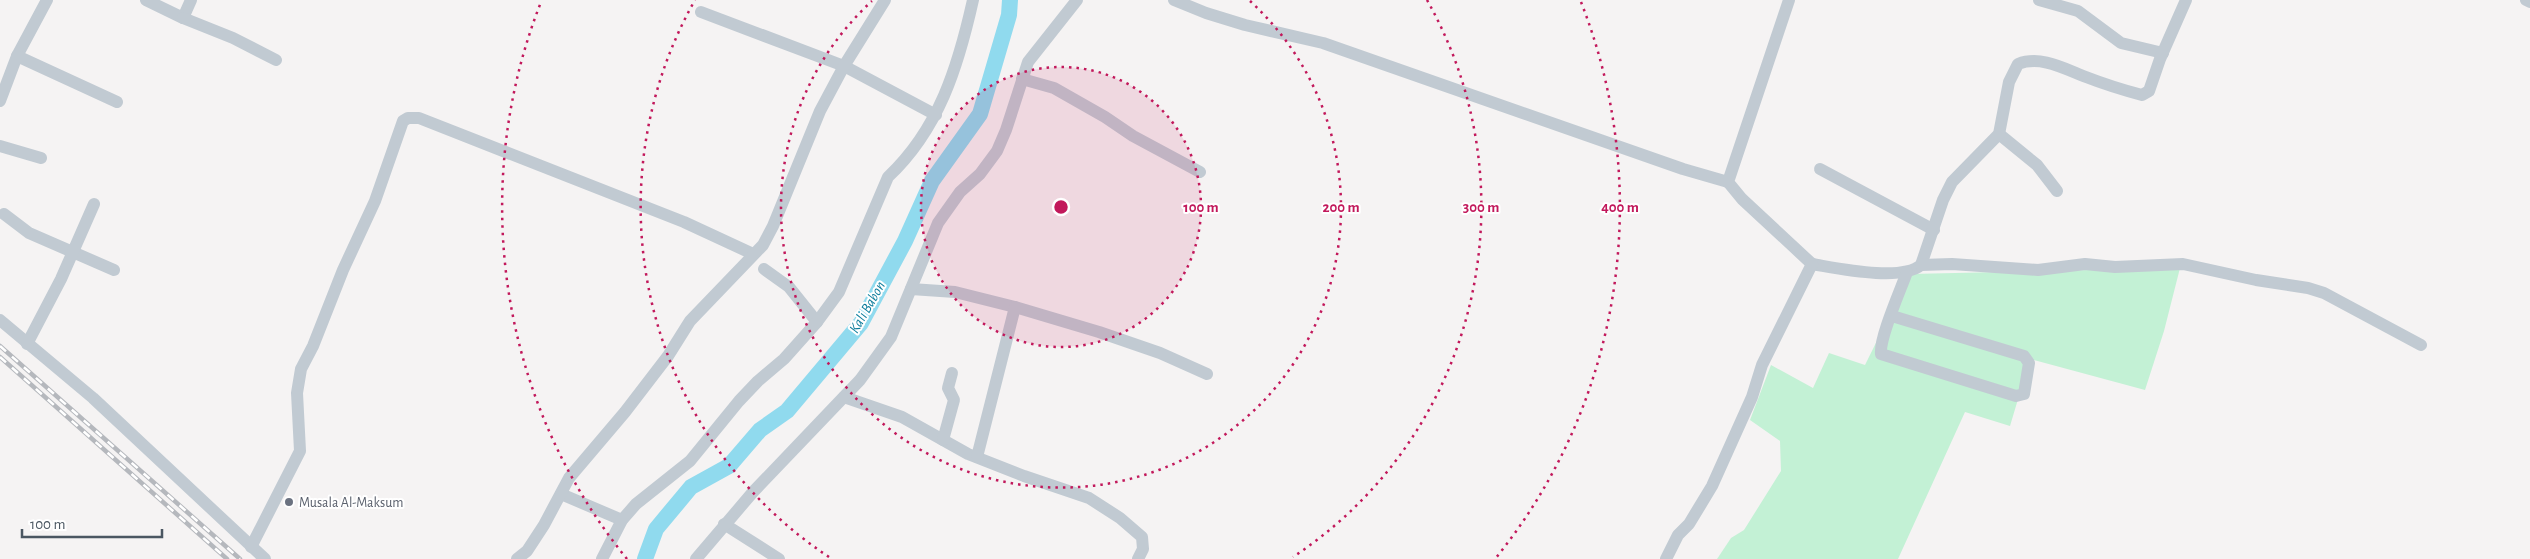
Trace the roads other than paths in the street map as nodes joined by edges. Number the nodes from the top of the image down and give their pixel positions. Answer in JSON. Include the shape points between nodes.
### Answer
{"nodes":[{"id":1,"x":47,"y":0,"type":"edge"},
{"id":2,"x":146,"y":0,"type":"edge"},
{"id":3,"x":191,"y":0,"type":"edge"},
{"id":4,"x":884,"y":0,"type":"edge"},
{"id":5,"x":973,"y":0,"type":"edge"},
{"id":6,"x":1077,"y":0,"type":"edge"},
{"id":7,"x":1174,"y":0,"type":"edge"},
{"id":8,"x":1789,"y":0,"type":"edge"},
{"id":9,"x":2039,"y":0,"type":"edge"},
{"id":10,"x":2186,"y":0,"type":"edge"},
{"id":11,"x":2526,"y":0,"type":"edge"},
{"id":12,"x":2530,"y":2,"type":"edge"},
{"id":13,"x":700,"y":12,"type":"dead end"},
{"id":14,"x":183,"y":18,"type":"junction"},
{"id":15,"x":2163,"y":54,"type":"junction"},
{"id":16,"x":17,"y":56,"type":"junction"},
{"id":17,"x":276,"y":60,"type":"dead end"},
{"id":18,"x":844,"y":66,"type":"junction"},
{"id":19,"x":1022,"y":79,"type":"junction"},
{"id":20,"x":0,"y":101,"type":"edge"},
{"id":21,"x":117,"y":102,"type":"dead end"},
{"id":22,"x":936,"y":115,"type":"junction"},
{"id":23,"x":1999,"y":134,"type":"junction"},
{"id":24,"x":0,"y":146,"type":"edge"},
{"id":25,"x":41,"y":158,"type":"dead end"},
{"id":26,"x":1820,"y":169,"type":"dead end"},
{"id":27,"x":1200,"y":172,"type":"dead end"},
{"id":28,"x":1728,"y":182,"type":"junction"},
{"id":29,"x":2057,"y":191,"type":"dead end"},
{"id":30,"x":94,"y":204,"type":"dead end"},
{"id":31,"x":4,"y":214,"type":"dead end"},
{"id":32,"x":1934,"y":230,"type":"junction"},
{"id":33,"x":72,"y":251,"type":"junction"},
{"id":34,"x":753,"y":254,"type":"junction"},
{"id":35,"x":1812,"y":264,"type":"junction"},
{"id":36,"x":1921,"y":265,"type":"junction"},
{"id":37,"x":764,"y":269,"type":"dead end"},
{"id":38,"x":114,"y":270,"type":"dead end"},
{"id":39,"x":1907,"y":272,"type":"junction"},
{"id":40,"x":912,"y":289,"type":"junction"},
{"id":41,"x":1015,"y":307,"type":"junction"},
{"id":42,"x":1892,"y":316,"type":"junction"},
{"id":43,"x":0,"y":320,"type":"edge"},
{"id":44,"x":817,"y":322,"type":"junction"},
{"id":45,"x":27,"y":344,"type":"junction"},
{"id":46,"x":2421,"y":346,"type":"dead end"},
{"id":47,"x":952,"y":373,"type":"dead end"},
{"id":48,"x":1207,"y":374,"type":"dead end"},
{"id":49,"x":844,"y":397,"type":"junction"},
{"id":50,"x":943,"y":440,"type":"junction"},
{"id":51,"x":977,"y":457,"type":"junction"},
{"id":52,"x":561,"y":494,"type":"junction"},
{"id":53,"x":622,"y":520,"type":"junction"},
{"id":54,"x":724,"y":524,"type":"junction"},
{"id":55,"x":251,"y":547,"type":"junction"},
{"id":56,"x":265,"y":559,"type":"edge"},
{"id":57,"x":517,"y":559,"type":"edge"},
{"id":58,"x":602,"y":559,"type":"edge"},
{"id":59,"x":696,"y":559,"type":"edge"},
{"id":60,"x":779,"y":559,"type":"edge"},
{"id":61,"x":1138,"y":559,"type":"edge"},
{"id":62,"x":1666,"y":559,"type":"edge"}],
"edges":[{"from":1,"to":16,"type":"street"},
{"from":2,"to":14,"type":"street"},
{"from":3,"to":14,"type":"street"},
{"from":4,"to":18,"type":"street"},
{"from":5,"to":22,"type":"street","via":[[953,76]]},
{"from":6,"to":19,"type":"street","via":[[1028,62]]},
{"from":7,"to":28,"type":"street","via":[[1244,25],[1322,43]]},
{"from":8,"to":28,"type":"street"},
{"from":9,"to":15,"type":"street","via":[[2078,11],[2122,43]]},
{"from":10,"to":15,"type":"street"},
{"from":11,"to":12,"type":"street"},
{"from":13,"to":18,"type":"street"},
{"from":14,"to":17,"type":"street"},
{"from":15,"to":23,"type":"street","via":[[2149,91],[2142,95],[2064,67],[2044,63],[2018,64],[2009,82]]},
{"from":16,"to":20,"type":"street"},
{"from":16,"to":21,"type":"street"},
{"from":18,"to":22,"type":"street"},
{"from":18,"to":34,"type":"street","via":[[820,111],[774,226],[763,245]]},
{"from":19,"to":27,"type":"street","via":[[1054,88]]},
{"from":19,"to":40,"type":"street","via":[[997,151],[980,174],[960,192],[938,223]]},
{"from":22,"to":44,"type":"street","via":[[901,166],[888,177],[839,292]]},
{"from":23,"to":29,"type":"street","via":[[2037,165]]},
{"from":23,"to":32,"type":"street","via":[[1952,182],[1942,200]]},
{"from":24,"to":25,"type":"street"},
{"from":26,"to":32,"type":"street"},
{"from":28,"to":35,"type":"street"},
{"from":30,"to":33,"type":"street"},
{"from":31,"to":33,"type":"street","via":[[29,234]]},
{"from":32,"to":36,"type":"street"},
{"from":33,"to":38,"type":"street"},
{"from":33,"to":45,"type":"street"},
{"from":34,"to":52,"type":"street","via":[[690,322],[626,412],[586,456]]},
{"from":34,"to":55,"type":"street","via":[[684,222],[418,118],[408,118],[403,121],[375,201],[301,369],[297,393],[300,451]]},
{"from":35,"to":39,"type":"street","via":[[1844,270]]},
{"from":35,"to":62,"type":"street","via":[[1762,365],[1752,397],[1712,486],[1689,524],[1678,535]]},
{"from":36,"to":39,"type":"street"},
{"from":36,"to":46,"type":"street","via":[[2038,270],[2085,264],[2115,267],[2183,264],[2324,293]]},
{"from":37,"to":44,"type":"street","via":[[789,287]]},
{"from":39,"to":42,"type":"street"},
{"from":40,"to":41,"type":"street","via":[[955,292]]},
{"from":40,"to":49,"type":"street","via":[[887,344]]},
{"from":41,"to":48,"type":"street","via":[[1099,332]]},
{"from":41,"to":51,"type":"street"},
{"from":42,"to":42,"type":"street","via":[[1881,347],[1884,356],[2016,396],[2024,394],[2029,363],[2024,356]]},
{"from":43,"to":45,"type":"street"},
{"from":44,"to":53,"type":"street","via":[[784,359],[739,401],[690,461],[636,504]]},
{"from":45,"to":55,"type":"street","via":[[130,432]]},
{"from":47,"to":50,"type":"street","via":[[948,388],[954,400]]},
{"from":49,"to":50,"type":"street","via":[[902,417]]},
{"from":49,"to":54,"type":"street"},
{"from":50,"to":51,"type":"street"},
{"from":51,"to":61,"type":"street","via":[[1089,498],[1105,508],[1142,537],[1143,549]]},
{"from":52,"to":53,"type":"street"},
{"from":52,"to":57,"type":"street","via":[[531,544]]},
{"from":53,"to":58,"type":"street"},
{"from":54,"to":59,"type":"street"},
{"from":54,"to":60,"type":"street"},
{"from":55,"to":56,"type":"street"}]}
